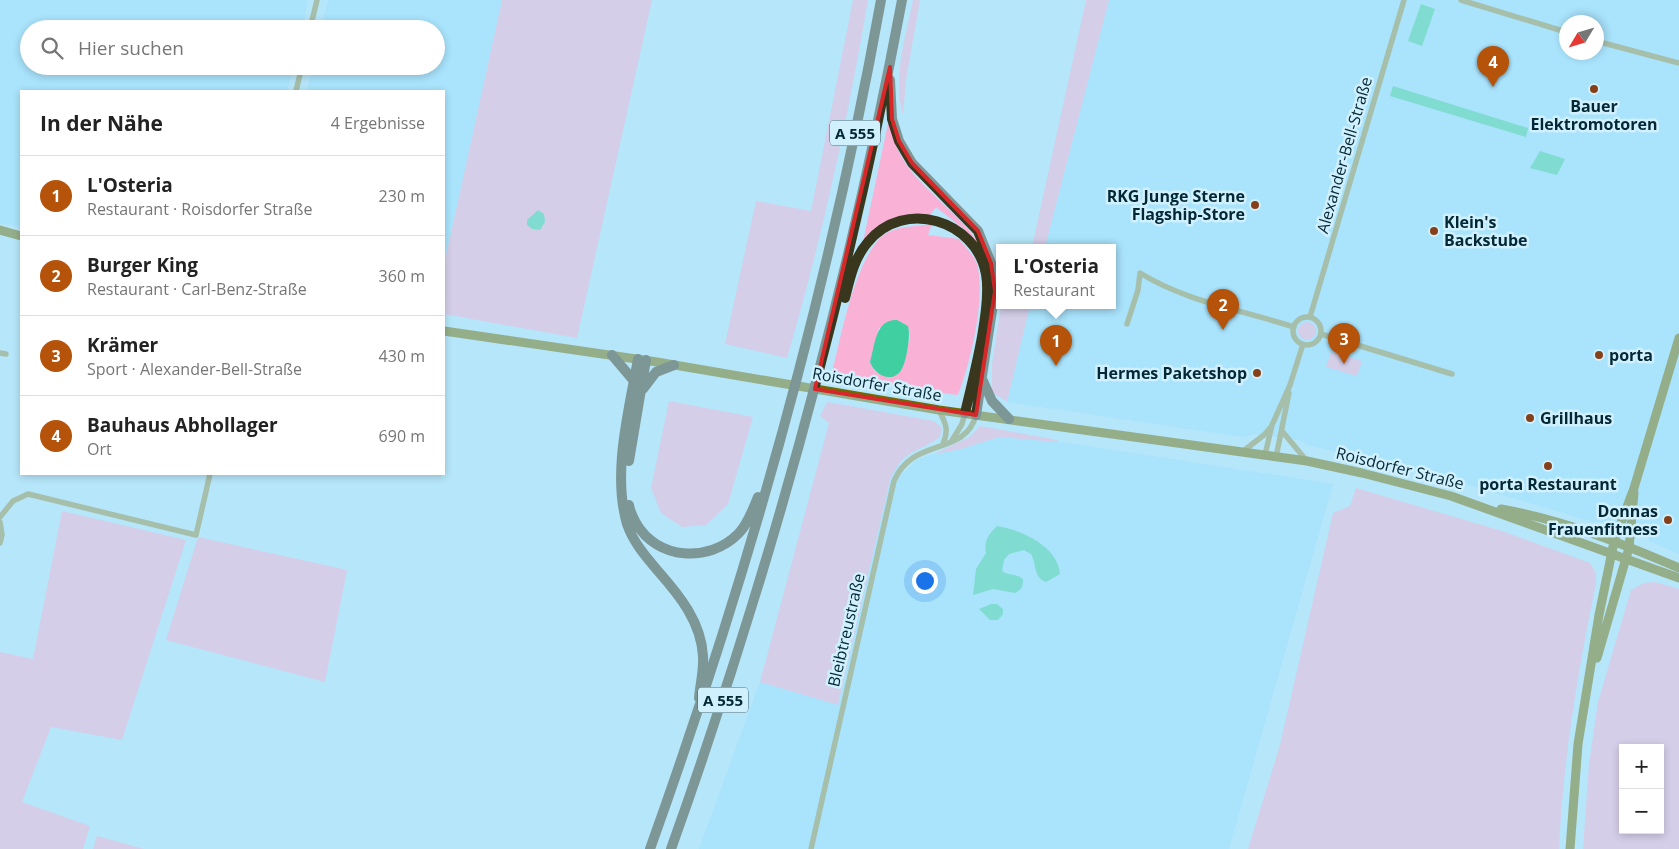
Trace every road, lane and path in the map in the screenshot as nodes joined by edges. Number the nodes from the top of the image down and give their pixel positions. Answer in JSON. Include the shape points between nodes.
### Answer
{"nodes":[{"id":1,"x":317,"y":0,"type":"edge"},
{"id":2,"x":881,"y":0,"type":"edge"},
{"id":3,"x":902,"y":0,"type":"edge"},
{"id":4,"x":1404,"y":0,"type":"edge"},
{"id":5,"x":1461,"y":0,"type":"edge"},
{"id":6,"x":312,"y":20,"type":"edge"},
{"id":7,"x":1559,"y":30,"type":"edge"},
{"id":8,"x":1604,"y":43,"type":"edge"},
{"id":9,"x":1679,"y":64,"type":"edge"},
{"id":10,"x":890,"y":67,"type":"junction"},
{"id":11,"x":300,"y":75,"type":"edge"},
{"id":12,"x":296,"y":90,"type":"edge"},
{"id":13,"x":0,"y":230,"type":"edge"},
{"id":14,"x":20,"y":236,"type":"edge"},
{"id":15,"x":1310,"y":317,"type":"junction"},
{"id":16,"x":1127,"y":324,"type":"dead end"},
{"id":17,"x":1294,"y":327,"type":"junction"},
{"id":18,"x":445,"y":331,"type":"edge"},
{"id":19,"x":1321,"y":334,"type":"junction"},
{"id":20,"x":830,"y":336,"type":"junction"},
{"id":21,"x":1679,"y":338,"type":"edge"},
{"id":22,"x":1303,"y":344,"type":"junction"},
{"id":23,"x":612,"y":355,"type":"junction"},
{"id":24,"x":642,"y":360,"type":"junction"},
{"id":25,"x":674,"y":365,"type":"junction"},
{"id":26,"x":1452,"y":374,"type":"dead end"},
{"id":27,"x":982,"y":379,"type":"junction"},
{"id":28,"x":634,"y":381,"type":"junction"},
{"id":29,"x":1290,"y":385,"type":"junction"},
{"id":30,"x":642,"y":392,"type":"junction"},
{"id":31,"x":939,"y":410,"type":"junction"},
{"id":32,"x":965,"y":413,"type":"junction"},
{"id":33,"x":976,"y":415,"type":"junction"},
{"id":34,"x":1009,"y":419,"type":"junction"},
{"id":35,"x":1272,"y":425,"type":"junction"},
{"id":36,"x":1282,"y":430,"type":"junction"},
{"id":37,"x":951,"y":442,"type":"junction"},
{"id":38,"x":943,"y":444,"type":"junction"},
{"id":39,"x":1242,"y":452,"type":"junction"},
{"id":40,"x":1265,"y":456,"type":"junction"},
{"id":41,"x":1276,"y":457,"type":"junction"},
{"id":42,"x":1307,"y":461,"type":"junction"},
{"id":43,"x":774,"y":462,"type":"junction"},
{"id":44,"x":210,"y":475,"type":"edge"},
{"id":45,"x":1634,"y":488,"type":"junction"},
{"id":46,"x":1486,"y":506,"type":"junction"},
{"id":47,"x":0,"y":517,"type":"edge"},
{"id":48,"x":0,"y":522,"type":"edge"},
{"id":49,"x":1614,"y":542,"type":"junction"},
{"id":50,"x":0,"y":543,"type":"edge"},
{"id":51,"x":1629,"y":548,"type":"junction"},
{"id":52,"x":1612,"y":554,"type":"junction"},
{"id":53,"x":1626,"y":559,"type":"junction"},
{"id":54,"x":1679,"y":568,"type":"edge"},
{"id":55,"x":1679,"y":578,"type":"edge"},
{"id":56,"x":1588,"y":687,"type":"junction"},
{"id":57,"x":697,"y":716,"type":"junction"},
{"id":58,"x":650,"y":849,"type":"edge"},
{"id":59,"x":671,"y":849,"type":"edge"},
{"id":60,"x":811,"y":849,"type":"edge"},
{"id":61,"x":1570,"y":849,"type":"edge"}],
"edges":[{"from":1,"to":6,"type":"street"},
{"from":2,"to":43,"type":"highway","number":"A 555","via":[[844,186]]},
{"from":3,"to":10,"type":"highway","number":"A 555"},
{"from":4,"to":15,"type":"street","name":"Alexander-Bell-Straße"},
{"from":5,"to":7,"type":"street"},
{"from":8,"to":9,"type":"street"},
{"from":10,"to":20,"type":"highway","number":"A 555"},
{"from":10,"to":27,"type":"highway","via":[[892,119],[899,141],[912,163],[978,231],[991,262],[995,291]]},
{"from":11,"to":12,"type":"street"},
{"from":13,"to":14,"type":"main road"},
{"from":15,"to":17,"type":"street","via":[[1300,319]]},
{"from":15,"to":19,"type":"street","via":[[1319,324]]},
{"from":16,"to":17,"type":"street","via":[[1140,273],[1186,295]]},
{"from":17,"to":22,"type":"street","via":[[1295,337]]},
{"from":18,"to":23,"type":"main road","name":"Roisdorfer Straße"},
{"from":19,"to":22,"type":"street","via":[[1314,343]]},
{"from":19,"to":26,"type":"street"},
{"from":20,"to":32,"type":"highway","via":[[854,263],[868,241],[888,226],[912,219],[929,219],[954,228],[978,251],[987,286],[975,370]]},
{"from":20,"to":59,"type":"highway","number":"A 555","via":[[770,550],[714,728]]},
{"from":21,"to":45,"type":"main road"},
{"from":22,"to":29,"type":"street"},
{"from":23,"to":24,"type":"main road","name":"Roisdorfer Straße"},
{"from":23,"to":28,"type":"highway"},
{"from":24,"to":25,"type":"main road","name":"Roisdorfer Straße"},
{"from":24,"to":28,"type":"highway"},
{"from":24,"to":30,"type":"highway"},
{"from":25,"to":30,"type":"highway","via":[[656,372]]},
{"from":25,"to":31,"type":"main road","name":"Roisdorfer Straße"},
{"from":27,"to":33,"type":"highway"},
{"from":27,"to":34,"type":"highway","via":[[992,402]]},
{"from":28,"to":57,"type":"highway","via":[[620,473],[621,500],[628,526],[642,552],[682,598],[697,627],[703,657]]},
{"from":29,"to":35,"type":"street"},
{"from":29,"to":36,"type":"street"},
{"from":30,"to":43,"type":"highway","via":[[626,483],[630,510],[640,529],[654,543],[686,555],[707,552],[739,534]]},
{"from":31,"to":32,"type":"main road","name":"Roisdorfer Straße"},
{"from":31,"to":38,"type":"street","via":[[948,434]]},
{"from":32,"to":33,"type":"main road","name":"Roisdorfer Straße"},
{"from":32,"to":37,"type":"street"},
{"from":33,"to":34,"type":"main road","name":"Roisdorfer Straße"},
{"from":33,"to":37,"type":"street","name":"Bleibtreustraße","via":[[969,431]]},
{"from":34,"to":39,"type":"main road","name":"Roisdorfer Straße"},
{"from":35,"to":39,"type":"street","via":[[1264,436]]},
{"from":35,"to":40,"type":"street"},
{"from":36,"to":41,"type":"street"},
{"from":36,"to":42,"type":"street"},
{"from":37,"to":38,"type":"street","name":"Bleibtreustraße"},
{"from":38,"to":60,"type":"street","name":"Bleibtreustraße","via":[[912,457],[894,481]]},
{"from":39,"to":40,"type":"main road","name":"Roisdorfer Straße"},
{"from":40,"to":41,"type":"main road","name":"Roisdorfer Straße"},
{"from":41,"to":42,"type":"main road","name":"Roisdorfer Straße"},
{"from":42,"to":46,"type":"main road","name":"Roisdorfer Straße","via":[[1411,484]]},
{"from":43,"to":57,"type":"highway","number":"A 555","via":[[736,596]]},
{"from":44,"to":47,"type":"street","via":[[196,535],[28,494],[13,502]]},
{"from":45,"to":49,"type":"main road"},
{"from":45,"to":51,"type":"main road"},
{"from":46,"to":49,"type":"main road","name":"Roisdorfer Straße","via":[[1529,514]]},
{"from":46,"to":52,"type":"main road","name":"Roisdorfer Straße"},
{"from":48,"to":50,"type":"street"},
{"from":49,"to":51,"type":"main road","name":"Roisdorfer Straße"},
{"from":49,"to":52,"type":"main road"},
{"from":51,"to":53,"type":"main road"},
{"from":51,"to":54,"type":"main road","name":"Roisdorfer Straße"},
{"from":52,"to":53,"type":"main road","name":"Roisdorfer Straße"},
{"from":52,"to":56,"type":"main road"},
{"from":53,"to":55,"type":"main road","name":"Roisdorfer Straße"},
{"from":53,"to":56,"type":"main road"},
{"from":56,"to":61,"type":"main road","via":[[1578,744]]},
{"from":57,"to":58,"type":"highway","number":"A 555"}]}
